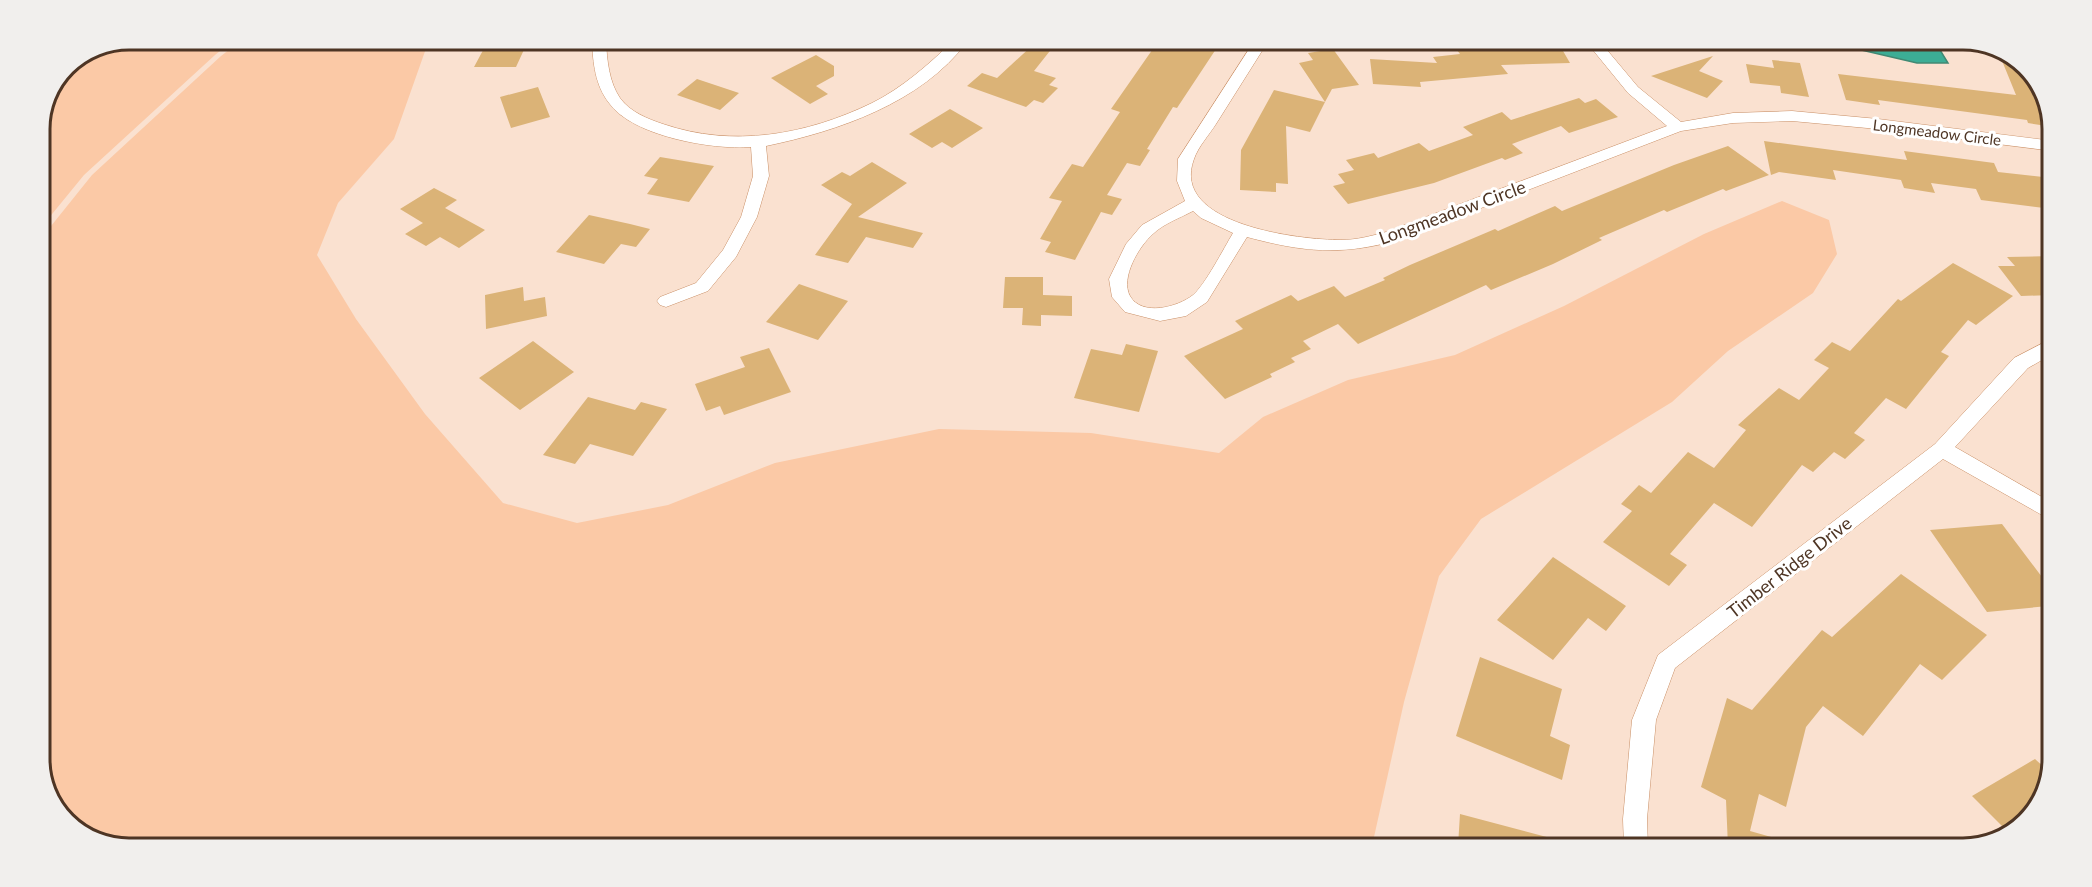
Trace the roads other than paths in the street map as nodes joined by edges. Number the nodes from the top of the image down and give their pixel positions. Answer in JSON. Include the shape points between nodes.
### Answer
{"nodes":[{"id":1,"x":600,"y":49,"type":"edge"},
{"id":2,"x":953,"y":49,"type":"edge"},
{"id":3,"x":1256,"y":49,"type":"edge"},
{"id":4,"x":1599,"y":49,"type":"edge"},
{"id":5,"x":1678,"y":128,"type":"junction"},
{"id":6,"x":758,"y":142,"type":"junction"},
{"id":7,"x":2042,"y":145,"type":"edge"},
{"id":8,"x":1194,"y":203,"type":"junction"},
{"id":9,"x":1243,"y":230,"type":"junction"},
{"id":10,"x":666,"y":301,"type":"dead end"},
{"id":11,"x":2042,"y":351,"type":"edge"},
{"id":12,"x":1942,"y":449,"type":"junction"},
{"id":13,"x":2042,"y":506,"type":"edge"},
{"id":14,"x":1636,"y":838,"type":"edge"}],
"edges":[{"from":1,"to":6,"type":"street","via":[[604,83],[621,108],[653,126],[688,136]]},
{"from":2,"to":6,"type":"street","via":[[878,105]]},
{"from":3,"to":8,"type":"street","via":[[1186,159],[1183,177]]},
{"from":4,"to":5,"type":"street","via":[[1618,76]]},
{"from":5,"to":7,"type":"street","name":"Longmeadow Circle","via":[[1733,118],[1792,116]]},
{"from":5,"to":9,"type":"street","name":"Longmeadow Circle","via":[[1392,236],[1359,244],[1318,245]]},
{"from":6,"to":10,"type":"street","via":[[760,176],[749,217],[730,253],[702,287]]},
{"from":8,"to":9,"type":"street","name":"Longmeadow Circle","via":[[1214,219]]},
{"from":8,"to":9,"type":"street","via":[[1148,229],[1134,244],[1118,279],[1121,297],[1131,308],[1160,315],[1180,312],[1201,298]]},
{"from":11,"to":12,"type":"street","name":"Timber Ridge Drive","via":[[2021,363]]},
{"from":12,"to":13,"type":"street"},
{"from":12,"to":14,"type":"street","name":"Timber Ridge Drive","via":[[1666,662],[1644,720]]}]}
